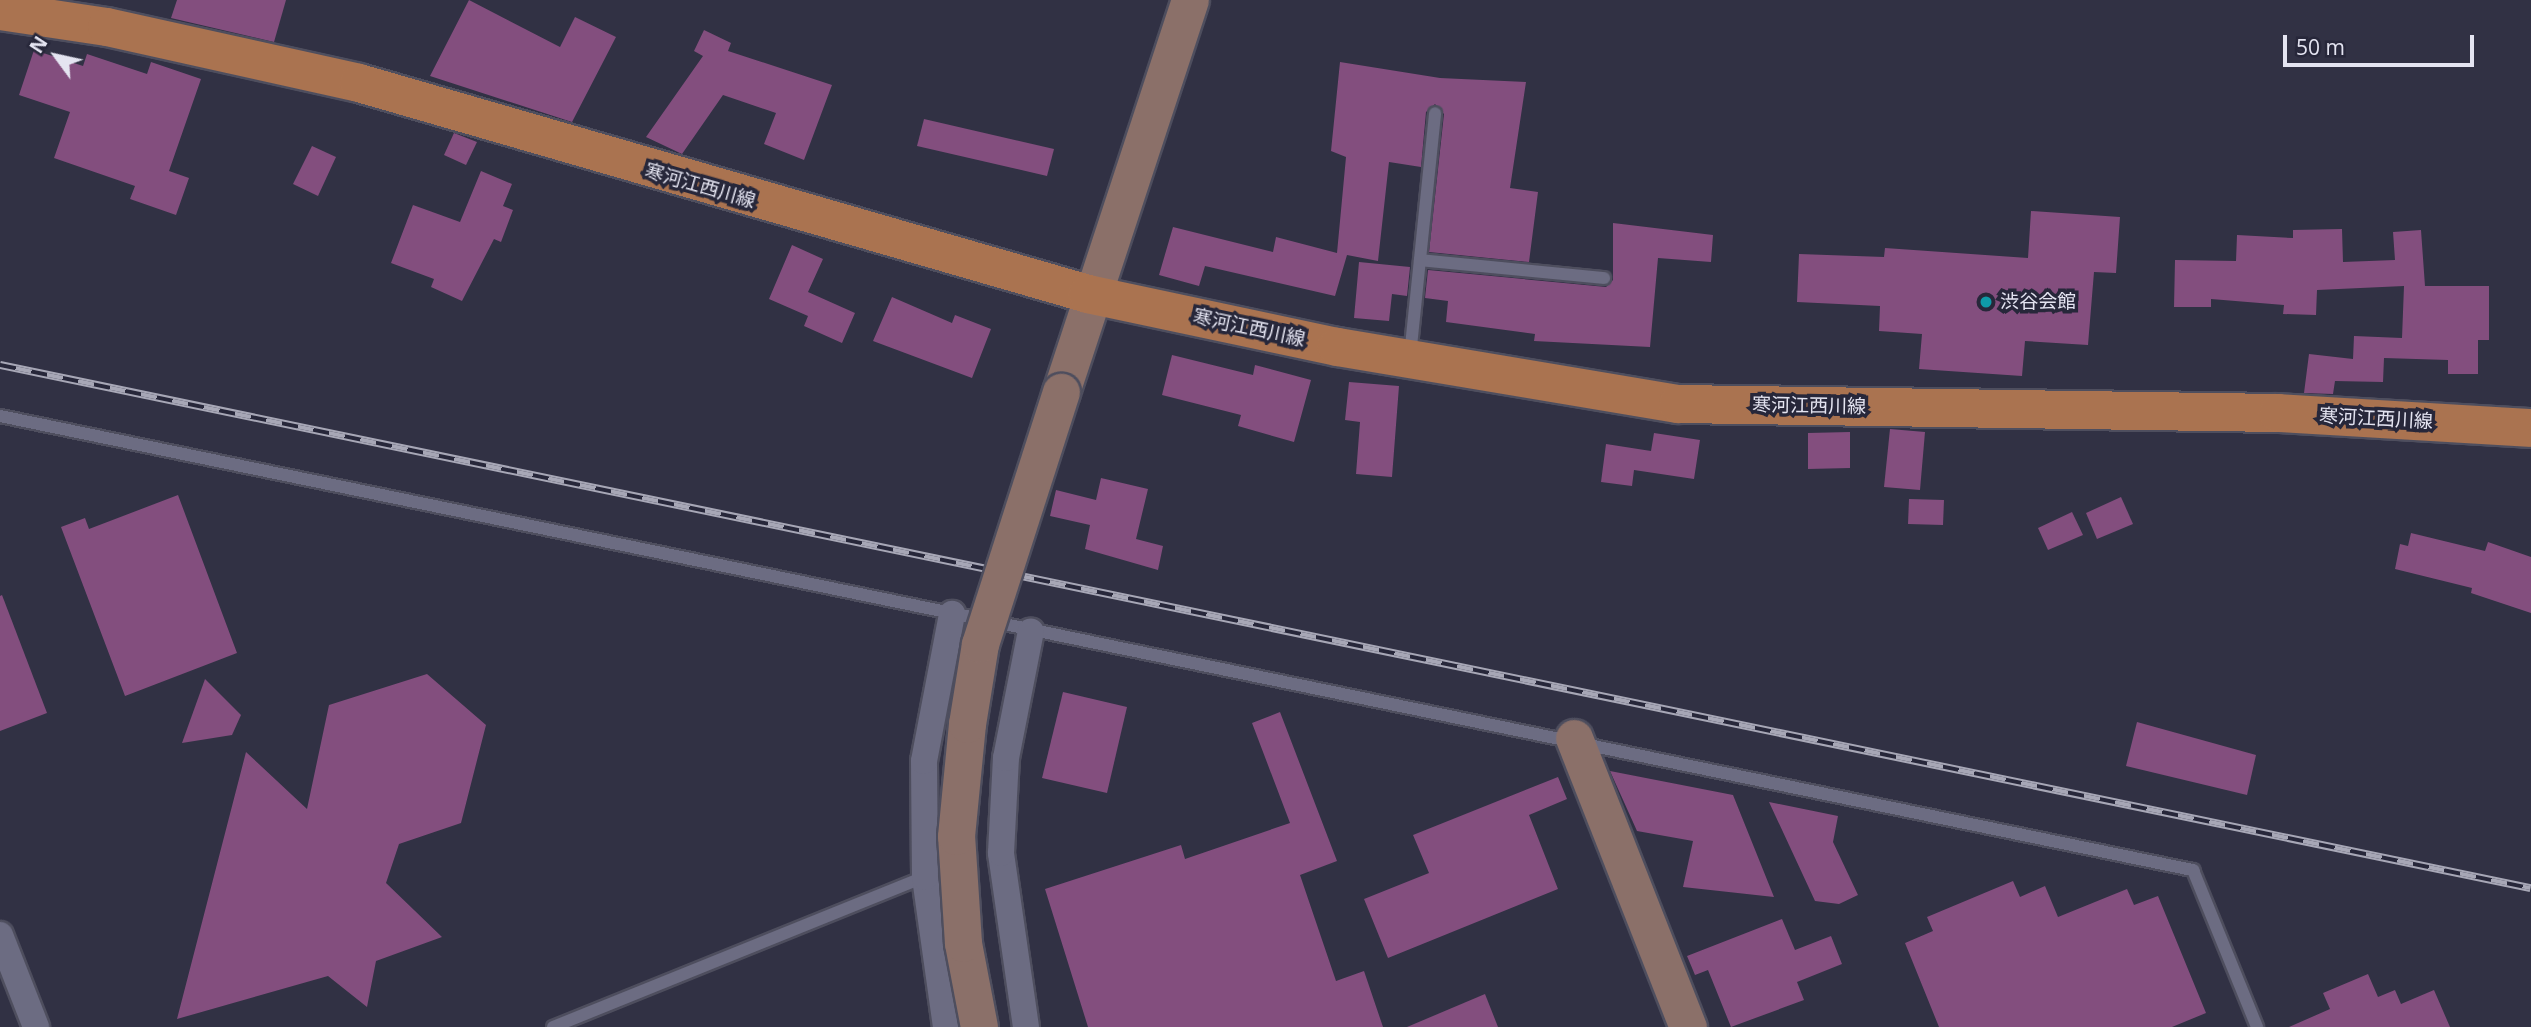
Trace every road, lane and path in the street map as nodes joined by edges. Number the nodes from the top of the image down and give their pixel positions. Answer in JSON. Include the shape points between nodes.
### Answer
{"nodes":[{"id":1,"x":1190,"y":0,"type":"edge"},
{"id":2,"x":0,"y":11,"type":"edge"},
{"id":3,"x":1435,"y":113,"type":"dead end"},
{"id":4,"x":1420,"y":260,"type":"junction"},
{"id":5,"x":1604,"y":278,"type":"dead end"},
{"id":6,"x":1088,"y":294,"type":"junction"},
{"id":7,"x":1410,"y":359,"type":"junction"},
{"id":8,"x":0,"y":416,"type":"edge"},
{"id":9,"x":2531,"y":428,"type":"edge"},
{"id":10,"x":952,"y":614,"type":"junction"},
{"id":11,"x":1031,"y":631,"type":"junction"},
{"id":12,"x":1574,"y":738,"type":"junction"},
{"id":13,"x":925,"y":877,"type":"junction"},
{"id":14,"x":0,"y":935,"type":"edge"},
{"id":15,"x":36,"y":1027,"type":"edge"},
{"id":16,"x":553,"y":1027,"type":"edge"},
{"id":17,"x":946,"y":1027,"type":"edge"},
{"id":18,"x":979,"y":1027,"type":"edge"},
{"id":19,"x":1026,"y":1027,"type":"edge"},
{"id":20,"x":1688,"y":1027,"type":"edge"},
{"id":21,"x":2257,"y":1027,"type":"edge"}],
"edges":[{"from":1,"to":6,"type":"street"},
{"from":2,"to":6,"type":"main road","name":"寒河江西川線","via":[[107,27],[359,83]]},
{"from":3,"to":4,"type":"lane"},
{"from":4,"to":5,"type":"lane"},
{"from":4,"to":7,"type":"lane"},
{"from":6,"to":7,"type":"main road","name":"寒河江西川線"},
{"from":6,"to":18,"type":"street","bridge":true,"via":[[980,644],[967,724],[956,836],[963,943]]},
{"from":7,"to":9,"type":"main road","name":"寒河江西川線","via":[[1678,404],[2278,413]]},
{"from":8,"to":10,"type":"lane"},
{"from":10,"to":11,"type":"lane"},
{"from":10,"to":13,"type":"street","via":[[924,761]]},
{"from":11,"to":12,"type":"lane"},
{"from":11,"to":19,"type":"street","via":[[1006,758],[1001,853]]},
{"from":12,"to":20,"type":"street"},
{"from":12,"to":21,"type":"lane","via":[[2193,870]]},
{"from":13,"to":16,"type":"lane"},
{"from":13,"to":17,"type":"street"},
{"from":14,"to":15,"type":"street"}]}
